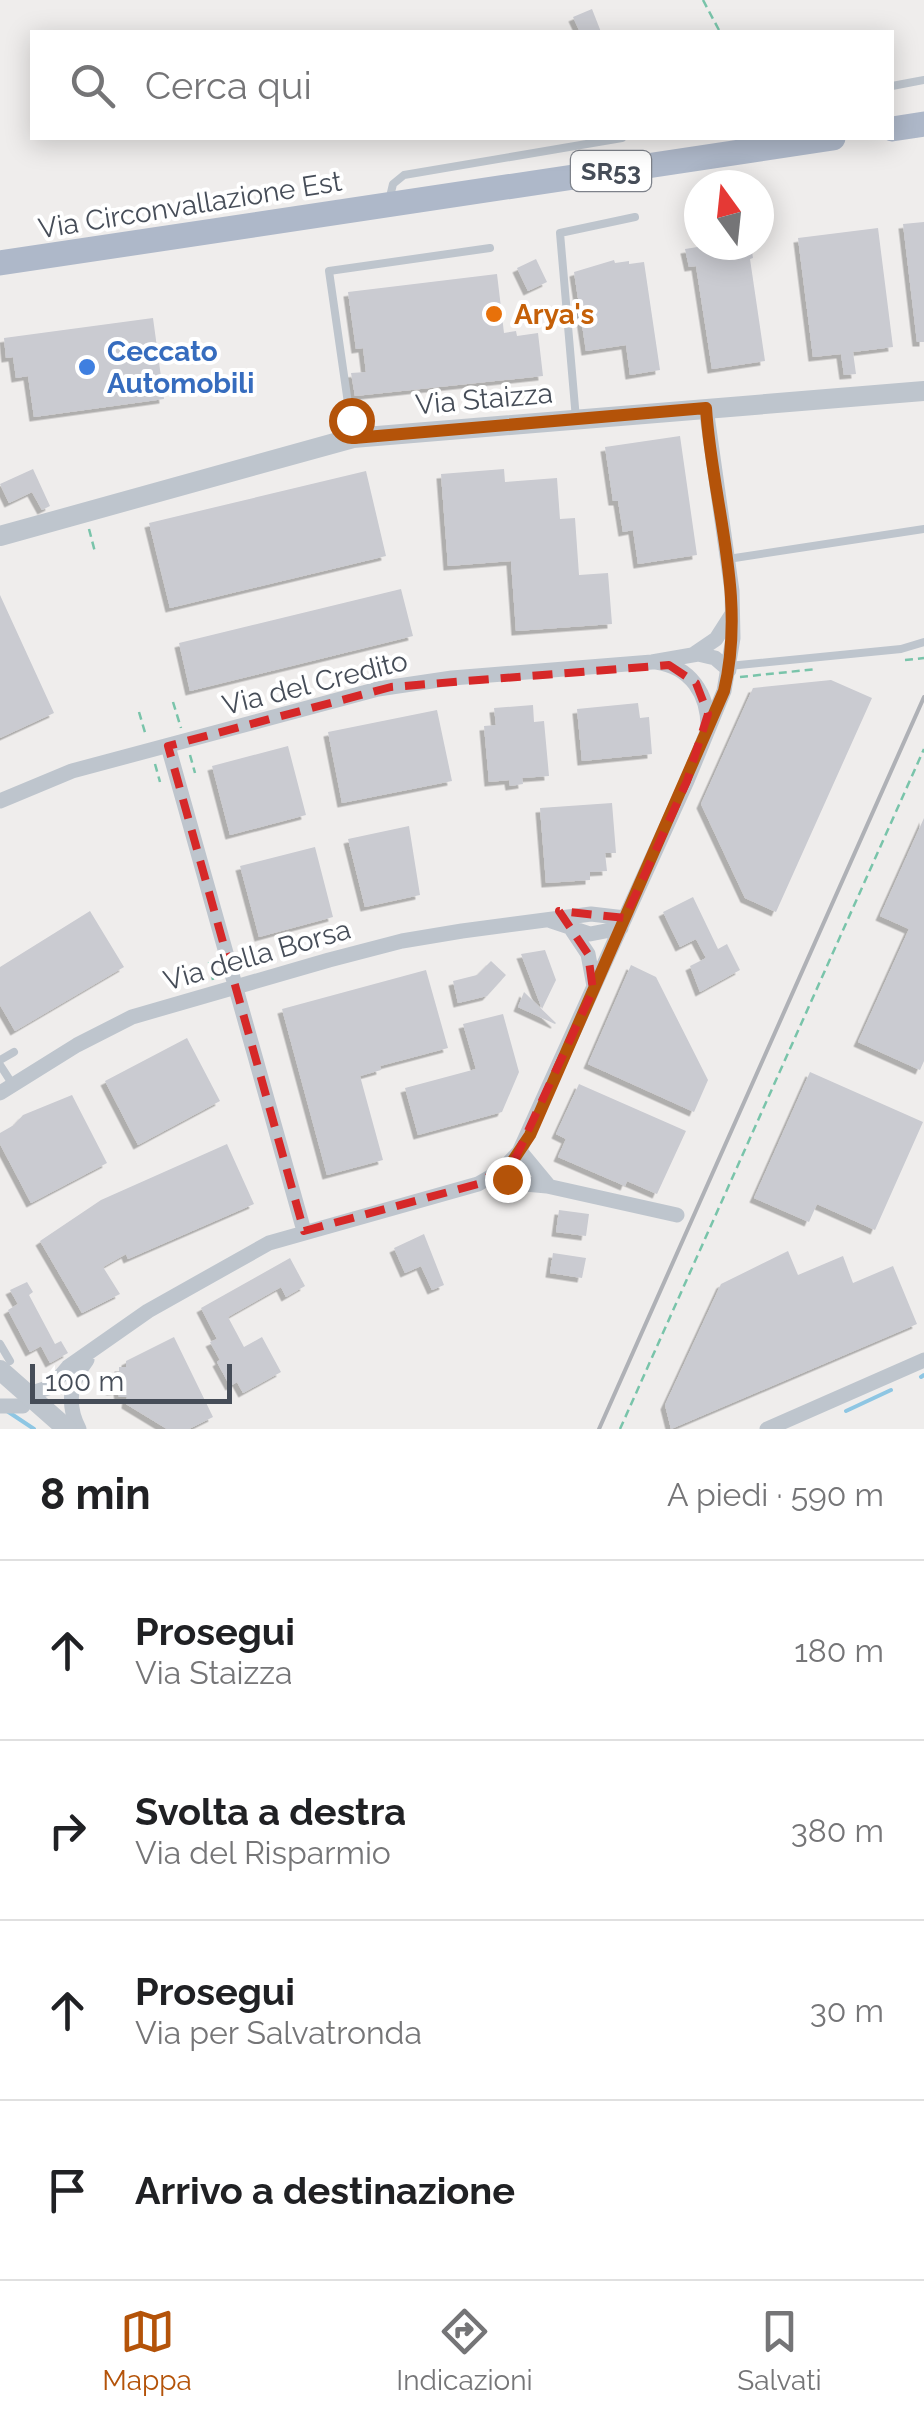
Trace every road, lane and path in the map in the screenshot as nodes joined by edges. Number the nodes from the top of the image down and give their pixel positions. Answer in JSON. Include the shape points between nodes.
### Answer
{"nodes":[{"id":1,"x":703,"y":0,"type":"edge"},
{"id":2,"x":719,"y":30,"type":"edge"},
{"id":3,"x":924,"y":80,"type":"edge"},
{"id":4,"x":894,"y":86,"type":"edge"},
{"id":5,"x":924,"y":124,"type":"edge"},
{"id":6,"x":894,"y":129,"type":"edge"},
{"id":7,"x":610,"y":140,"type":"edge"},
{"id":8,"x":820,"y":140,"type":"edge"},
{"id":9,"x":390,"y":205,"type":"junction"},
{"id":10,"x":636,"y":217,"type":"dead end"},
{"id":11,"x":490,"y":248,"type":"dead end"},
{"id":12,"x":0,"y":263,"type":"edge"},
{"id":13,"x":924,"y":391,"type":"edge"},
{"id":14,"x":706,"y":408,"type":"junction"},
{"id":15,"x":576,"y":419,"type":"junction"},
{"id":16,"x":354,"y":438,"type":"junction"},
{"id":17,"x":87,"y":523,"type":"dead end"},
{"id":18,"x":924,"y":528,"type":"edge"},
{"id":19,"x":0,"y":536,"type":"edge"},
{"id":20,"x":95,"y":552,"type":"dead end"},
{"id":21,"x":728,"y":560,"type":"junction"},
{"id":22,"x":733,"y":610,"type":"junction"},
{"id":23,"x":924,"y":642,"type":"edge"},
{"id":24,"x":692,"y":654,"type":"junction"},
{"id":25,"x":652,"y":662,"type":"junction"},
{"id":26,"x":814,"y":670,"type":"dead end"},
{"id":27,"x":732,"y":671,"type":"junction"},
{"id":28,"x":690,"y":677,"type":"junction"},
{"id":29,"x":174,"y":702,"type":"dead end"},
{"id":30,"x":139,"y":712,"type":"dead end"},
{"id":31,"x":181,"y":728,"type":"dead end"},
{"id":32,"x":708,"y":733,"type":"junction"},
{"id":33,"x":146,"y":738,"type":"dead end"},
{"id":34,"x":168,"y":746,"type":"junction"},
{"id":35,"x":924,"y":749,"type":"edge"},
{"id":36,"x":189,"y":752,"type":"dead end"},
{"id":37,"x":154,"y":762,"type":"dead end"},
{"id":38,"x":195,"y":773,"type":"dead end"},
{"id":39,"x":160,"y":782,"type":"dead end"},
{"id":40,"x":0,"y":801,"type":"edge"},
{"id":41,"x":547,"y":922,"type":"junction"},
{"id":42,"x":623,"y":923,"type":"junction"},
{"id":43,"x":568,"y":927,"type":"junction"},
{"id":44,"x":244,"y":952,"type":"dead end"},
{"id":45,"x":208,"y":962,"type":"dead end"},
{"id":46,"x":250,"y":972,"type":"dead end"},
{"id":47,"x":214,"y":982,"type":"dead end"},
{"id":48,"x":235,"y":987,"type":"junction"},
{"id":49,"x":592,"y":995,"type":"junction"},
{"id":50,"x":14,"y":1052,"type":"dead end"},
{"id":51,"x":0,"y":1063,"type":"edge"},
{"id":52,"x":6,"y":1089,"type":"edge"},
{"id":53,"x":520,"y":1151,"type":"junction"},
{"id":54,"x":500,"y":1171,"type":"junction"},
{"id":55,"x":553,"y":1188,"type":"junction"},
{"id":56,"x":676,"y":1215,"type":"dead end"},
{"id":57,"x":304,"y":1231,"type":"junction"},
{"id":58,"x":0,"y":1344,"type":"edge"},
{"id":59,"x":96,"y":1350,"type":"junction"},
{"id":60,"x":924,"y":1360,"type":"edge"},
{"id":61,"x":5,"y":1366,"type":"edge"},
{"id":62,"x":14,"y":1393,"type":"edge"},
{"id":63,"x":0,"y":1406,"type":"edge"},
{"id":64,"x":63,"y":1429,"type":"edge"},
{"id":65,"x":78,"y":1429,"type":"edge"},
{"id":66,"x":620,"y":1429,"type":"edge"},
{"id":67,"x":767,"y":1429,"type":"edge"}],
"edges":[{"from":1,"to":2,"type":"path"},
{"from":3,"to":4,"type":"lane"},
{"from":5,"to":6,"type":"main road"},
{"from":7,"to":9,"type":"lane","via":[[407,174],[392,186]]},
{"from":8,"to":9,"type":"main road","name":"Via Circonvallazione Est","number":"SR53"},
{"from":9,"to":12,"type":"main road","name":"Via Circonvallazione Est","number":"SR53"},
{"from":10,"to":15,"type":"lane","via":[[560,233]]},
{"from":11,"to":16,"type":"lane","via":[[329,271]]},
{"from":13,"to":14,"type":"street","name":"Via Staizza"},
{"from":14,"to":15,"type":"street","name":"Via Staizza"},
{"from":14,"to":21,"type":"street"},
{"from":15,"to":16,"type":"street","name":"Via Staizza"},
{"from":16,"to":19,"type":"street","name":"Via Staizza"},
{"from":17,"to":20,"type":"path"},
{"from":18,"to":21,"type":"lane"},
{"from":21,"to":22,"type":"street"},
{"from":22,"to":24,"type":"street","via":[[720,635]]},
{"from":22,"to":27,"type":"street"},
{"from":23,"to":27,"type":"lane"},
{"from":24,"to":25,"type":"street","name":"Via del Credito"},
{"from":24,"to":27,"type":"street","via":[[713,657]]},
{"from":25,"to":28,"type":"street","name":"Via del Credito"},
{"from":25,"to":34,"type":"street","name":"Via del Credito","via":[[391,687]]},
{"from":26,"to":27,"type":"path"},
{"from":27,"to":28,"type":"street"},
{"from":27,"to":32,"type":"street"},
{"from":28,"to":32,"type":"street","via":[[704,699]]},
{"from":29,"to":31,"type":"path"},
{"from":30,"to":33,"type":"path"},
{"from":32,"to":42,"type":"street"},
{"from":34,"to":40,"type":"street","name":"Via del Credito","via":[[72,771]]},
{"from":34,"to":48,"type":"street"},
{"from":35,"to":66,"type":"path"},
{"from":36,"to":38,"type":"path"},
{"from":37,"to":39,"type":"path"},
{"from":41,"to":42,"type":"street","name":"Via della Borsa","via":[[591,914]]},
{"from":41,"to":43,"type":"street","name":"Via della Borsa"},
{"from":41,"to":48,"type":"street","name":"Via della Borsa","via":[[402,941]]},
{"from":42,"to":43,"type":"street","name":"Via della Borsa","via":[[597,934]]},
{"from":42,"to":49,"type":"street"},
{"from":43,"to":49,"type":"street","via":[[590,961]]},
{"from":44,"to":46,"type":"path"},
{"from":45,"to":47,"type":"path"},
{"from":48,"to":52,"type":"street","name":"Via della Borsa","via":[[122,1021]]},
{"from":48,"to":57,"type":"street"},
{"from":49,"to":53,"type":"street"},
{"from":50,"to":51,"type":"lane"},
{"from":51,"to":52,"type":"lane"},
{"from":53,"to":54,"type":"street"},
{"from":53,"to":55,"type":"street"},
{"from":54,"to":55,"type":"street","via":[[514,1183]]},
{"from":54,"to":57,"type":"street","via":[[471,1186]]},
{"from":55,"to":56,"type":"street"},
{"from":57,"to":59,"type":"street","via":[[183,1290]]},
{"from":58,"to":61,"type":"lane"},
{"from":59,"to":62,"type":"street","via":[[51,1387]]},
{"from":59,"to":65,"type":"street","via":[[72,1386]]},
{"from":60,"to":67,"type":"street"},
{"from":61,"to":62,"type":"street"},
{"from":62,"to":63,"type":"street","via":[[10,1404]]},
{"from":62,"to":64,"type":"street"}]}
